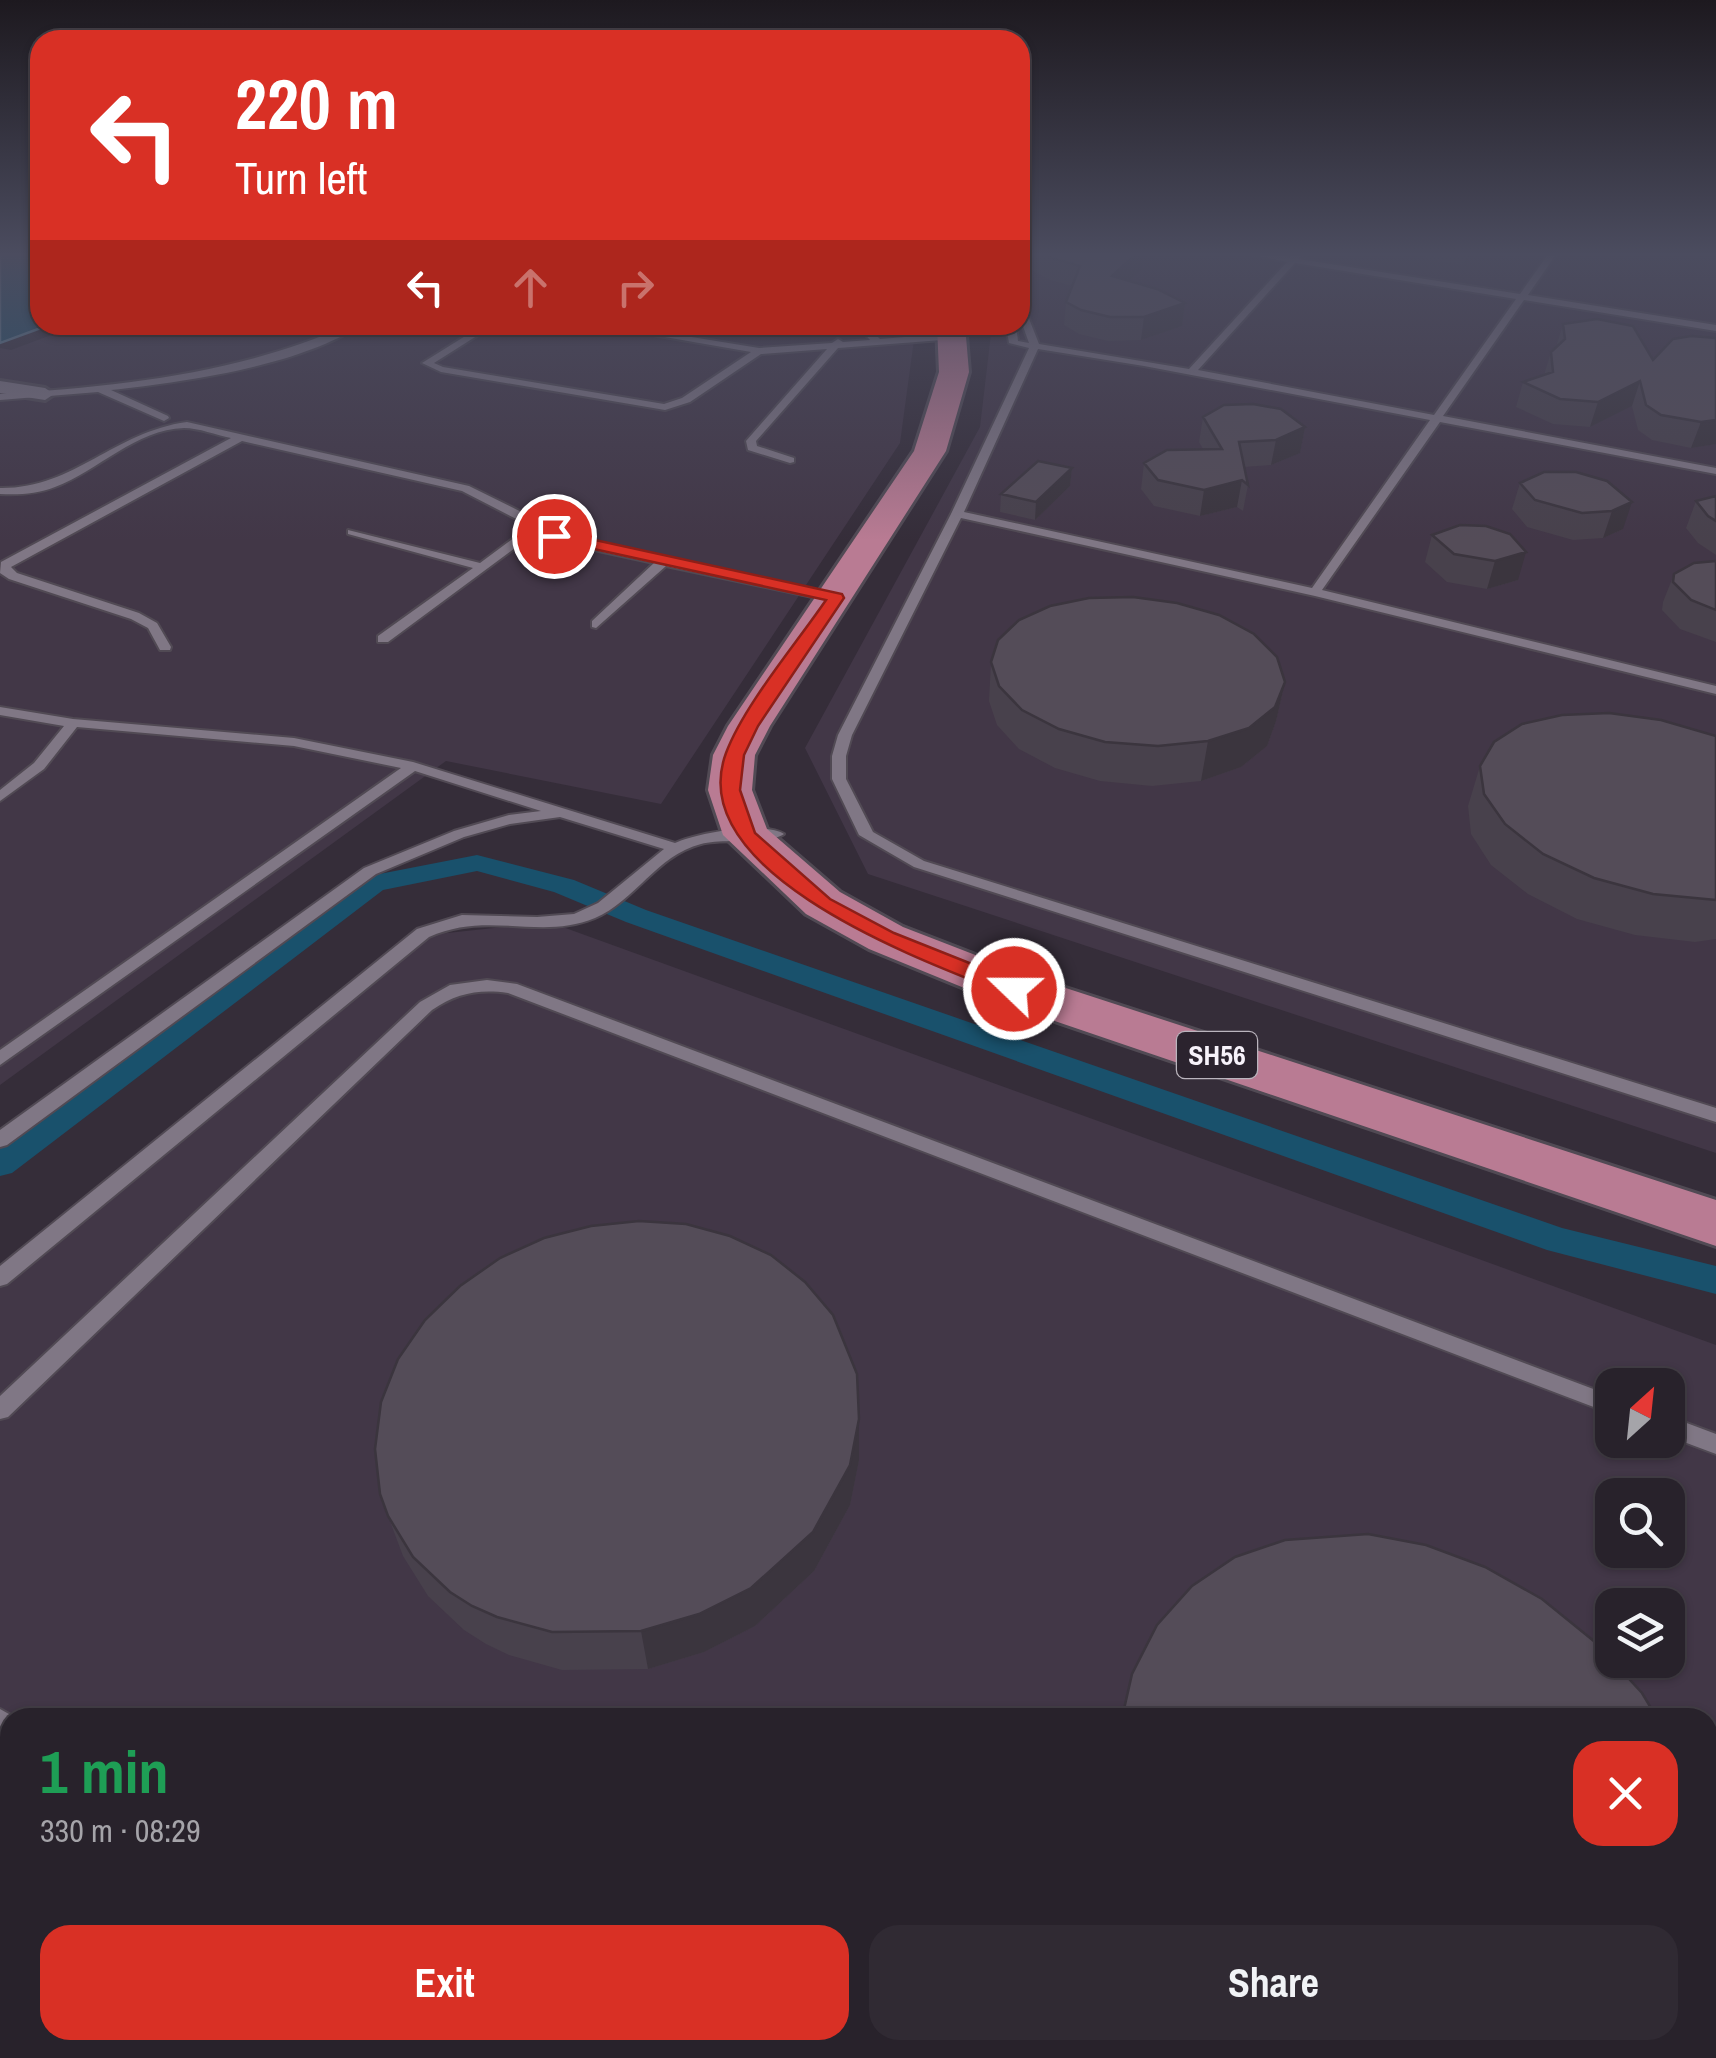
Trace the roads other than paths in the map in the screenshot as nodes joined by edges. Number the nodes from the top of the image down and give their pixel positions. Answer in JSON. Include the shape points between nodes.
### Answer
{"nodes":[{"id":1,"x":298,"y":349,"type":"edge"},
{"id":2,"x":450,"y":349,"type":"edge"},
{"id":3,"x":747,"y":349,"type":"edge"},
{"id":4,"x":776,"y":349,"type":"edge"},
{"id":5,"x":832,"y":349,"type":"edge"},
{"id":6,"x":956,"y":349,"type":"edge"},
{"id":7,"x":964,"y":349,"type":"edge"},
{"id":8,"x":1033,"y":349,"type":"edge"},
{"id":9,"x":1058,"y":349,"type":"edge"},
{"id":10,"x":1212,"y":349,"type":"edge"},
{"id":11,"x":1484,"y":349,"type":"edge"},
{"id":12,"x":759,"y":351,"type":"junction"},
{"id":13,"x":1191,"y":372,"type":"junction"},
{"id":14,"x":0,"y":388,"type":"edge"},
{"id":15,"x":101,"y":390,"type":"junction"},
{"id":16,"x":44,"y":394,"type":"junction"},
{"id":17,"x":0,"y":396,"type":"edge"},
{"id":18,"x":164,"y":418,"type":"dead end"},
{"id":19,"x":1436,"y":418,"type":"junction"},
{"id":20,"x":241,"y":437,"type":"junction"},
{"id":21,"x":790,"y":460,"type":"dead end"},
{"id":22,"x":1716,"y":472,"type":"edge"},
{"id":23,"x":0,"y":490,"type":"edge"},
{"id":24,"x":957,"y":514,"type":"junction"},
{"id":25,"x":535,"y":528,"type":"junction"},
{"id":26,"x":352,"y":532,"type":"dead end"},
{"id":27,"x":664,"y":560,"type":"junction"},
{"id":28,"x":479,"y":566,"type":"junction"},
{"id":29,"x":1315,"y":592,"type":"junction"},
{"id":30,"x":836,"y":598,"type":"junction"},
{"id":31,"x":596,"y":624,"type":"dead end"},
{"id":32,"x":384,"y":640,"type":"dead end"},
{"id":33,"x":164,"y":647,"type":"dead end"},
{"id":34,"x":1716,"y":690,"type":"edge"},
{"id":35,"x":0,"y":712,"type":"edge"},
{"id":36,"x":74,"y":722,"type":"junction"},
{"id":37,"x":413,"y":766,"type":"junction"},
{"id":38,"x":0,"y":797,"type":"edge"},
{"id":39,"x":568,"y":812,"type":"junction"},
{"id":40,"x":761,"y":835,"type":"junction"},
{"id":41,"x":676,"y":848,"type":"junction"},
{"id":42,"x":0,"y":1058,"type":"edge"},
{"id":43,"x":1716,"y":1115,"type":"edge"},
{"id":44,"x":0,"y":1140,"type":"edge"},
{"id":45,"x":1716,"y":1198,"type":"edge"},
{"id":46,"x":1716,"y":1223,"type":"edge"},
{"id":47,"x":0,"y":1278,"type":"edge"},
{"id":48,"x":1595,"y":1399,"type":"edge"},
{"id":49,"x":0,"y":1410,"type":"edge"},
{"id":50,"x":1685,"y":1432,"type":"edge"},
{"id":51,"x":1716,"y":1444,"type":"edge"}],
"edges":[{"from":1,"to":15,"type":"lane"},
{"from":2,"to":12,"type":"lane","via":[[427,363],[665,406],[686,400]]},
{"from":3,"to":12,"type":"lane"},
{"from":4,"to":12,"type":"lane"},
{"from":5,"to":21,"type":"lane","via":[[751,441],[752,448]]},
{"from":6,"to":30,"type":"main road","via":[[930,451]]},
{"from":7,"to":40,"type":"main road","number":"SH56","via":[[972,373],[948,452],[759,757]]},
{"from":8,"to":24,"type":"lane"},
{"from":9,"to":13,"type":"lane"},
{"from":10,"to":13,"type":"lane"},
{"from":11,"to":19,"type":"lane"},
{"from":13,"to":19,"type":"lane"},
{"from":14,"to":16,"type":"street"},
{"from":15,"to":16,"type":"lane"},
{"from":15,"to":18,"type":"lane"},
{"from":16,"to":17,"type":"lane"},
{"from":19,"to":22,"type":"lane"},
{"from":19,"to":29,"type":"lane"},
{"from":20,"to":23,"type":"lane","via":[[167,427],[39,488]]},
{"from":20,"to":25,"type":"lane","via":[[466,488]]},
{"from":20,"to":33,"type":"lane","via":[[5,566],[13,576],[153,626]]},
{"from":24,"to":29,"type":"lane"},
{"from":24,"to":43,"type":"lane","via":[[845,734],[839,779],[867,834],[919,864]]},
{"from":25,"to":27,"type":"lane","via":[[574,543]]},
{"from":25,"to":28,"type":"lane"},
{"from":26,"to":28,"type":"lane"},
{"from":27,"to":30,"type":"lane"},
{"from":27,"to":31,"type":"lane"},
{"from":28,"to":32,"type":"lane"},
{"from":29,"to":34,"type":"lane"},
{"from":30,"to":40,"type":"main road","via":[[734,755],[730,790]]},
{"from":35,"to":36,"type":"lane"},
{"from":36,"to":37,"type":"lane","via":[[294,742]]},
{"from":36,"to":38,"type":"lane","via":[[38,766]]},
{"from":37,"to":39,"type":"lane"},
{"from":37,"to":42,"type":"lane"},
{"from":39,"to":41,"type":"lane"},
{"from":39,"to":44,"type":"lane","via":[[460,834],[370,871]]},
{"from":40,"to":41,"type":"lane","via":[[718,836]]},
{"from":40,"to":45,"type":"main road","number":"SH56","via":[[903,923],[1027,972]]},
{"from":40,"to":46,"type":"main road","number":"SH56","via":[[823,903],[886,938],[1014,989]]},
{"from":41,"to":47,"type":"lane","via":[[594,914],[571,920],[466,917],[423,933]]},
{"from":48,"to":49,"type":"lane","via":[[511,988],[482,983],[448,990],[426,1006]]},
{"from":50,"to":51,"type":"lane"}]}
